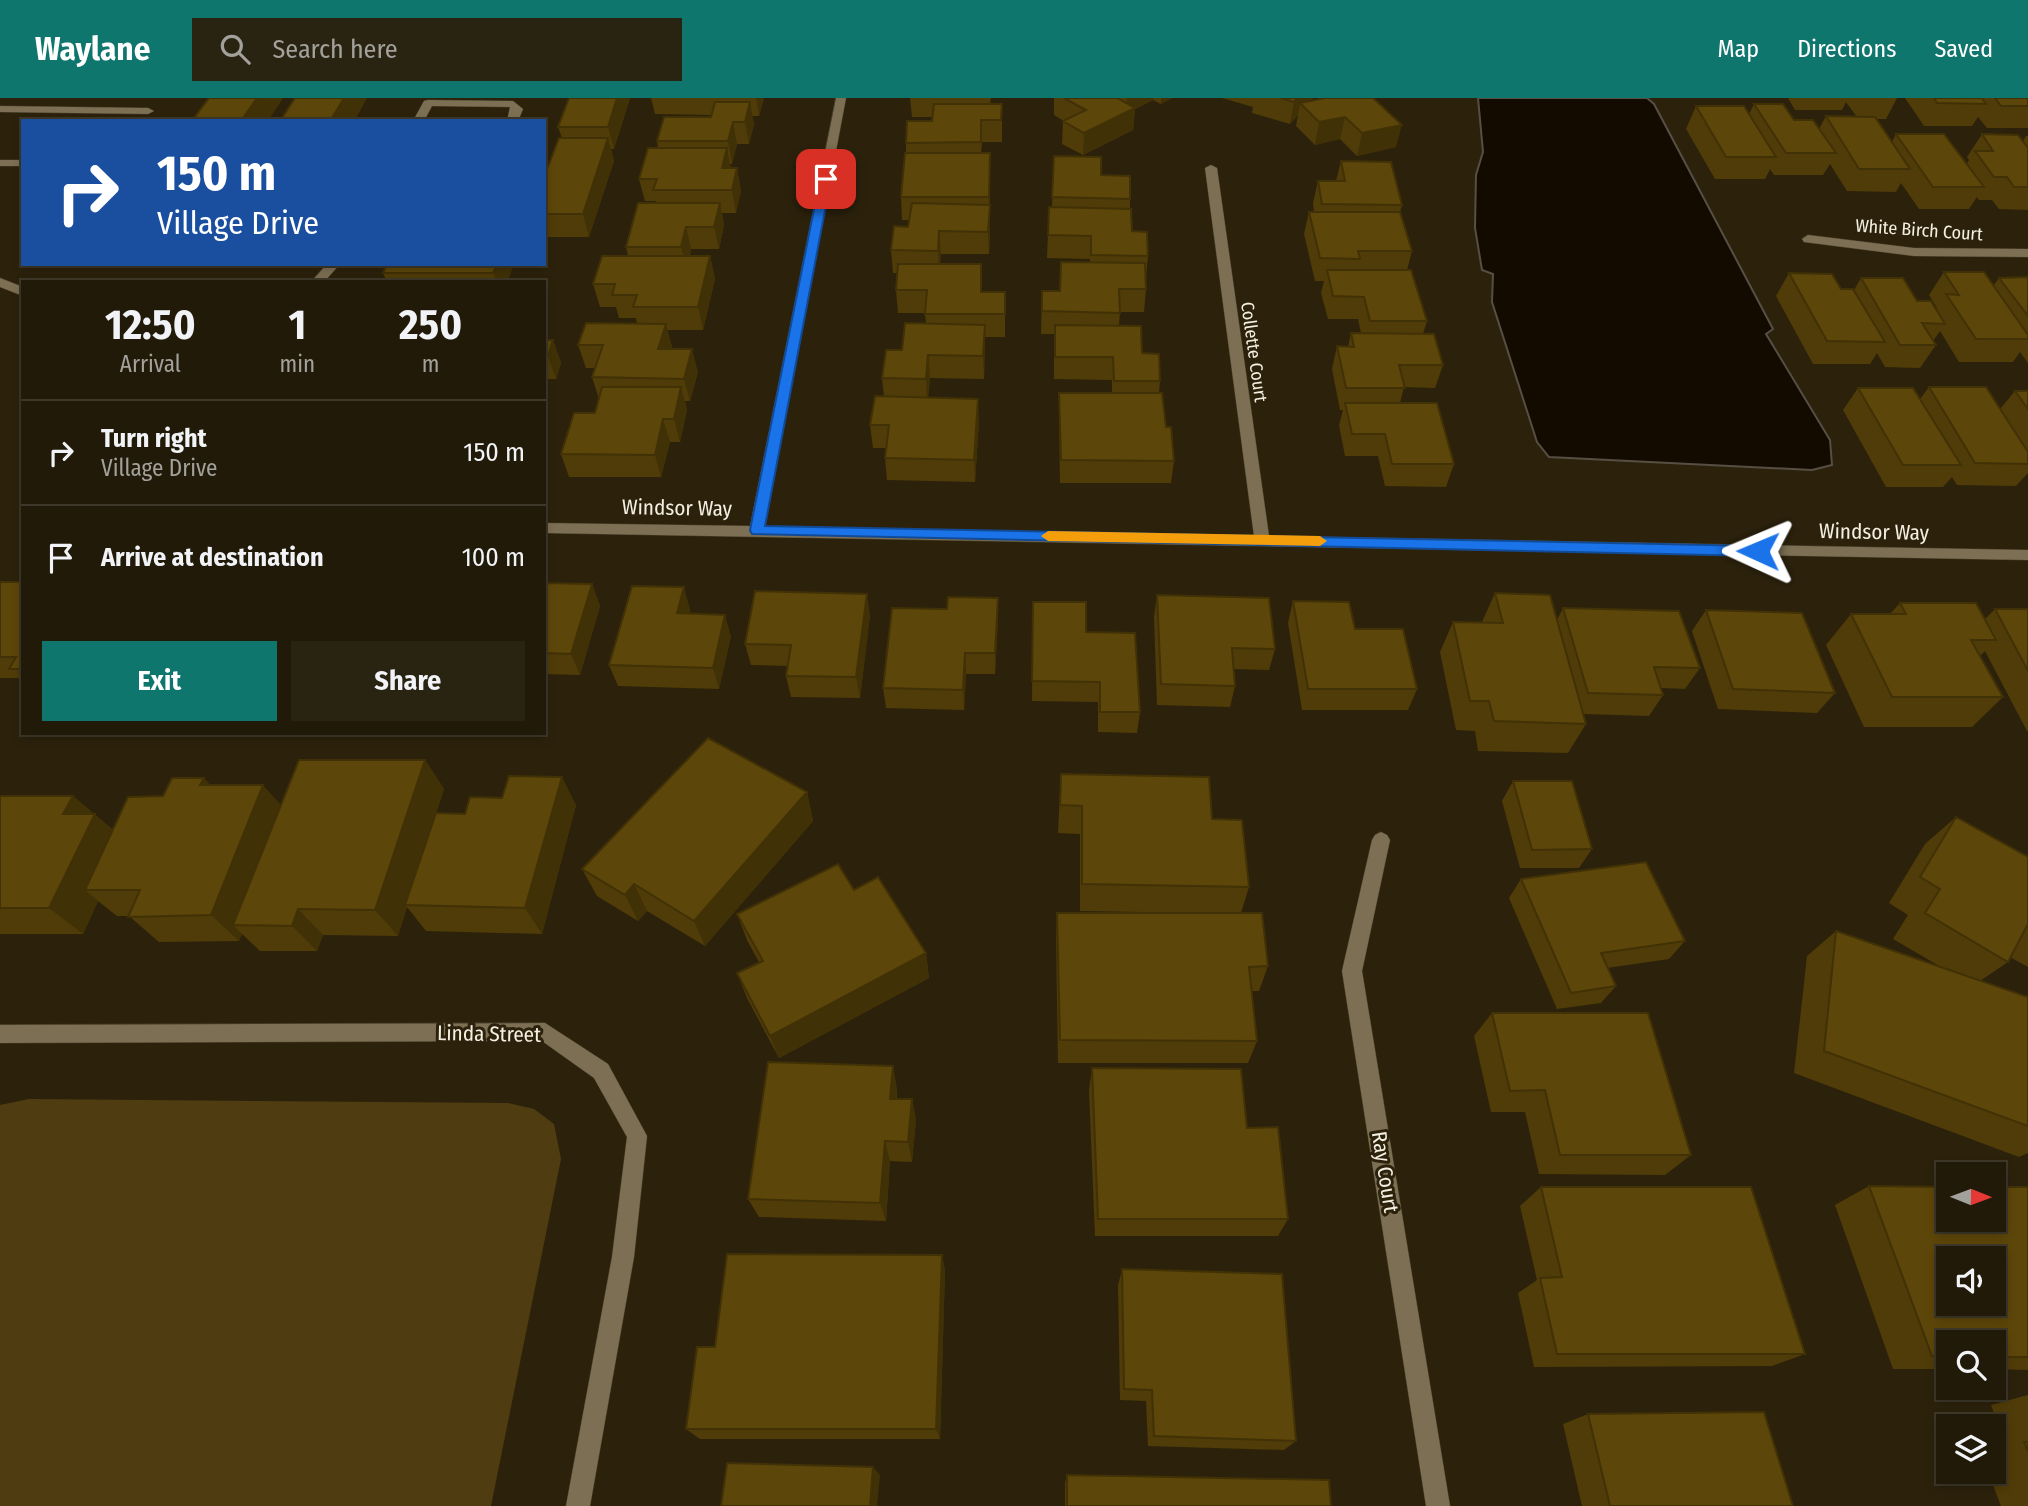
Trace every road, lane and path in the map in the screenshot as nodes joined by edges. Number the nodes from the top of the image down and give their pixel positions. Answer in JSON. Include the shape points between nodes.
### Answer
{"nodes":[{"id":1,"x":841,"y":98,"type":"edge"},
{"id":2,"x":0,"y":109,"type":"edge"},
{"id":3,"x":142,"y":119,"type":"edge"},
{"id":4,"x":419,"y":119,"type":"edge"},
{"id":5,"x":513,"y":119,"type":"edge"},
{"id":6,"x":11,"y":163,"type":"edge"},
{"id":7,"x":1211,"y":168,"type":"dead end"},
{"id":8,"x":0,"y":174,"type":"edge"},
{"id":9,"x":1808,"y":239,"type":"dead end"},
{"id":10,"x":2028,"y":253,"type":"edge"},
{"id":11,"x":332,"y":266,"type":"edge"},
{"id":12,"x":319,"y":280,"type":"edge"},
{"id":13,"x":0,"y":282,"type":"edge"},
{"id":14,"x":21,"y":291,"type":"edge"},
{"id":15,"x":546,"y":528,"type":"edge"},
{"id":16,"x":757,"y":530,"type":"junction"},
{"id":17,"x":1262,"y":540,"type":"junction"},
{"id":18,"x":2028,"y":555,"type":"edge"},
{"id":19,"x":1381,"y":840,"type":"dead end"},
{"id":20,"x":0,"y":1034,"type":"edge"},
{"id":21,"x":578,"y":1506,"type":"edge"},
{"id":22,"x":1438,"y":1506,"type":"edge"}],
"edges":[{"from":1,"to":16,"type":"street"},
{"from":2,"to":3,"type":"street","via":[[148,111]]},
{"from":4,"to":5,"type":"street","via":[[428,103],[513,104],[517,109]]},
{"from":6,"to":8,"type":"street"},
{"from":7,"to":17,"type":"street","name":"Collette Court"},
{"from":9,"to":10,"type":"street","name":"White Birch Court","via":[[1914,251]]},
{"from":11,"to":12,"type":"street"},
{"from":13,"to":14,"type":"street"},
{"from":15,"to":16,"type":"street","name":"Windsor Way"},
{"from":16,"to":17,"type":"street","name":"Windsor Way"},
{"from":17,"to":18,"type":"street","name":"Windsor Way"},
{"from":19,"to":22,"type":"street","name":"Ray Court","via":[[1352,971]]},
{"from":20,"to":21,"type":"street","name":"Linda Street","via":[[545,1032],[601,1071],[637,1136],[623,1257]]}]}
